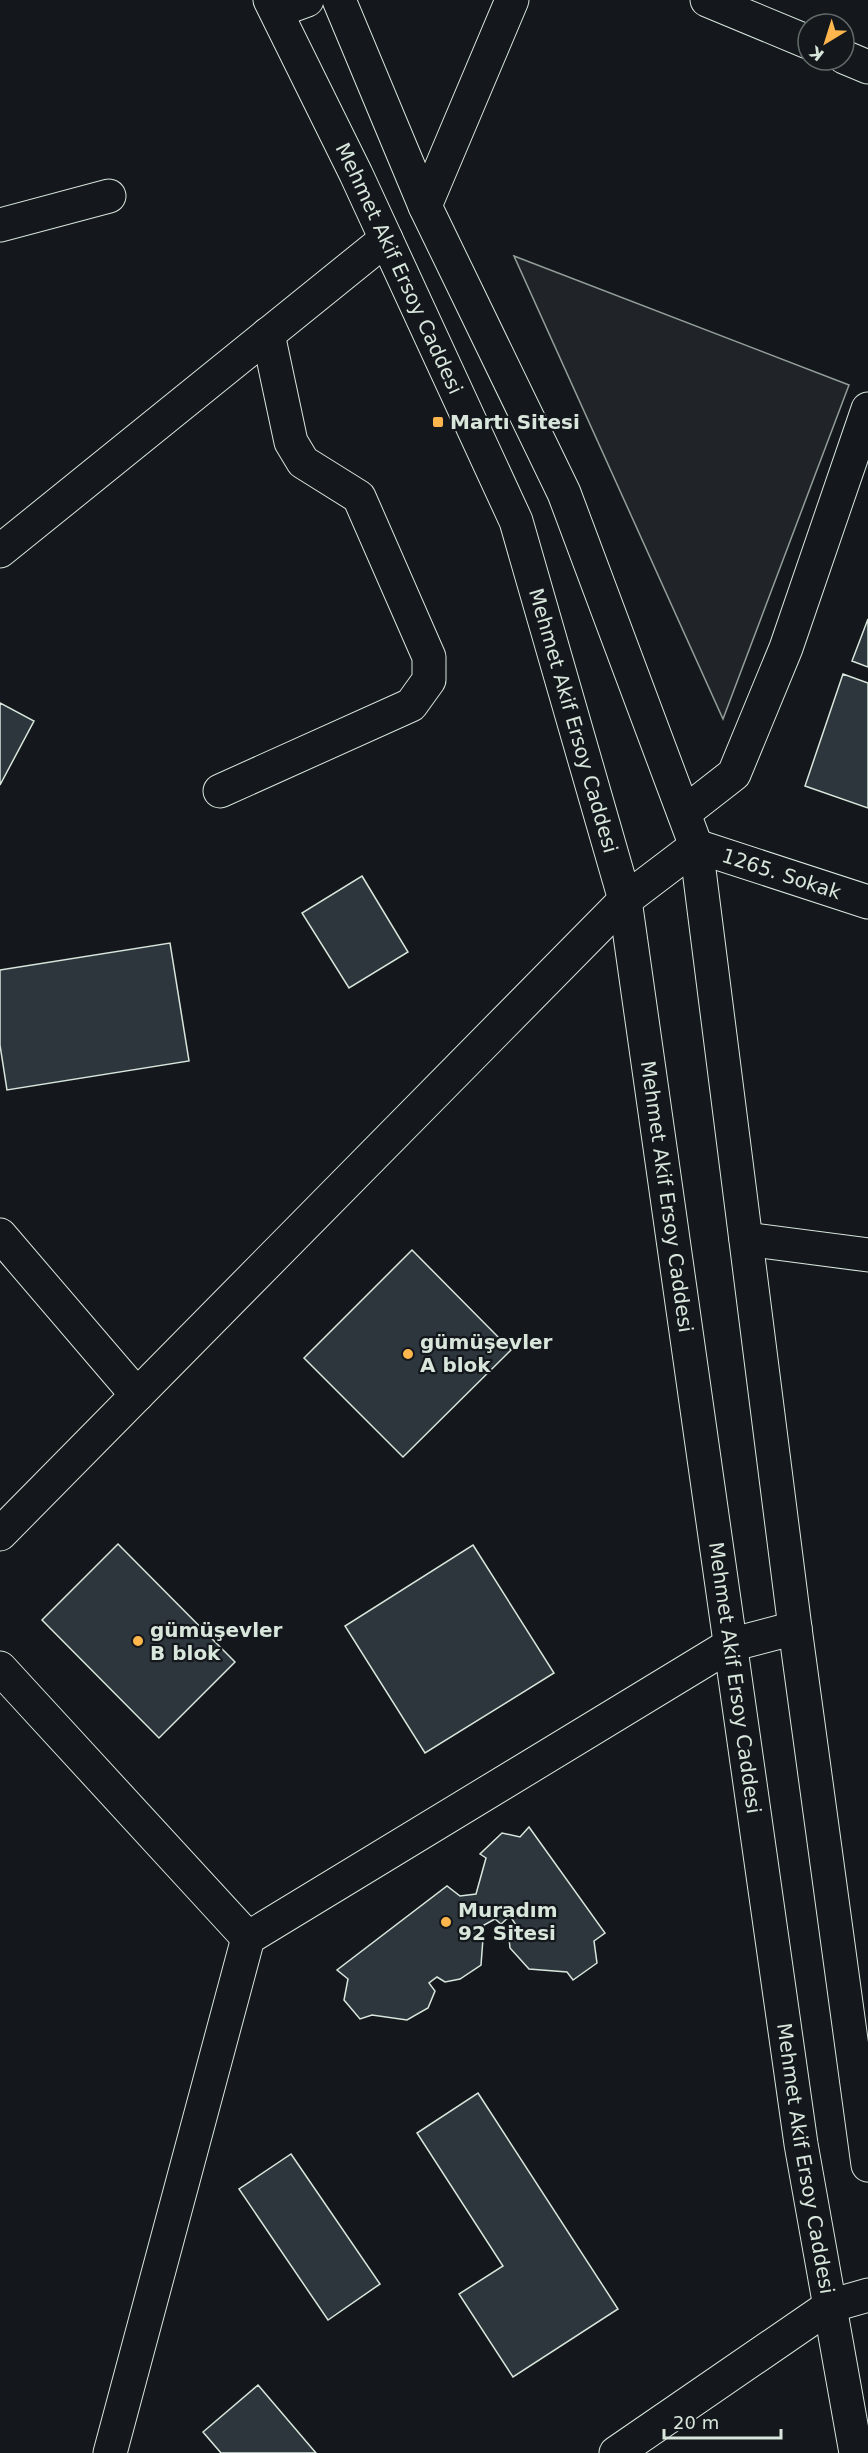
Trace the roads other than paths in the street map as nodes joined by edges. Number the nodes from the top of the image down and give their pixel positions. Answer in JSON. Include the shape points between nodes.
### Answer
{"nodes":[{"id":1,"x":307,"y":0,"type":"edge"},
{"id":2,"x":339,"y":0,"type":"edge"},
{"id":3,"x":512,"y":0,"type":"edge"},
{"id":4,"x":707,"y":0,"type":"edge"},
{"id":5,"x":273,"y":6,"type":"edge"},
{"id":6,"x":796,"y":37,"type":"edge"},
{"id":7,"x":109,"y":196,"type":"dead end"},
{"id":8,"x":425,"y":206,"type":"junction"},
{"id":9,"x":0,"y":225,"type":"edge"},
{"id":10,"x":386,"y":238,"type":"junction"},
{"id":11,"x":268,"y":334,"type":"junction"},
{"id":12,"x":868,"y":409,"type":"edge"},
{"id":13,"x":0,"y":551,"type":"edge"},
{"id":14,"x":220,"y":791,"type":"dead end"},
{"id":15,"x":684,"y":813,"type":"junction"},
{"id":16,"x":696,"y":846,"type":"junction"},
{"id":17,"x":625,"y":900,"type":"junction"},
{"id":18,"x":868,"y":902,"type":"edge"},
{"id":19,"x":0,"y":1235,"type":"edge"},
{"id":20,"x":746,"y":1239,"type":"junction"},
{"id":21,"x":868,"y":1256,"type":"edge"},
{"id":22,"x":137,"y":1395,"type":"junction"},
{"id":23,"x":0,"y":1534,"type":"edge"},
{"id":24,"x":795,"y":1628,"type":"junction"},
{"id":25,"x":730,"y":1645,"type":"junction"},
{"id":26,"x":0,"y":1668,"type":"edge"},
{"id":27,"x":248,"y":1938,"type":"junction"},
{"id":28,"x":868,"y":2165,"type":"edge"},
{"id":29,"x":868,"y":2295,"type":"edge"},
{"id":30,"x":830,"y":2307,"type":"junction"},
{"id":31,"x":111,"y":2453,"type":"edge"},
{"id":32,"x":616,"y":2453,"type":"edge"},
{"id":33,"x":856,"y":2453,"type":"edge"}],
"edges":[{"from":1,"to":5,"type":"main road"},
{"from":2,"to":8,"type":"main road"},
{"from":3,"to":8,"type":"main road"},
{"from":4,"to":6,"type":"main road"},
{"from":5,"to":10,"type":"main road","name":"Mehmet Akif Ersoy Caddesi"},
{"from":7,"to":9,"type":"main road"},
{"from":8,"to":15,"type":"main road","via":[[564,493]]},
{"from":10,"to":11,"type":"main road"},
{"from":10,"to":17,"type":"main road","name":"Mehmet Akif Ersoy Caddesi","via":[[516,521]]},
{"from":11,"to":13,"type":"main road"},
{"from":11,"to":14,"type":"main road","via":[[291,442],[303,462],[359,497],[429,657],[429,680],[411,705]]},
{"from":12,"to":15,"type":"main road","via":[[786,648],[734,774]]},
{"from":15,"to":16,"type":"main road"},
{"from":16,"to":17,"type":"main road"},
{"from":16,"to":18,"type":"main road","name":"1265. Sokak"},
{"from":16,"to":20,"type":"main road"},
{"from":17,"to":22,"type":"main road"},
{"from":17,"to":25,"type":"main road","name":"Mehmet Akif Ersoy Caddesi"},
{"from":19,"to":22,"type":"main road"},
{"from":20,"to":21,"type":"main road"},
{"from":20,"to":24,"type":"main road"},
{"from":22,"to":23,"type":"main road"},
{"from":24,"to":25,"type":"main road"},
{"from":24,"to":28,"type":"main road"},
{"from":25,"to":27,"type":"main road"},
{"from":25,"to":30,"type":"main road","name":"Mehmet Akif Ersoy Caddesi","via":[[801,2144]]},
{"from":26,"to":27,"type":"main road"},
{"from":27,"to":31,"type":"main road"},
{"from":29,"to":30,"type":"main road"},
{"from":30,"to":32,"type":"main road"},
{"from":30,"to":33,"type":"main road","name":"Mehmet Akif Ersoy Caddesi"}]}
